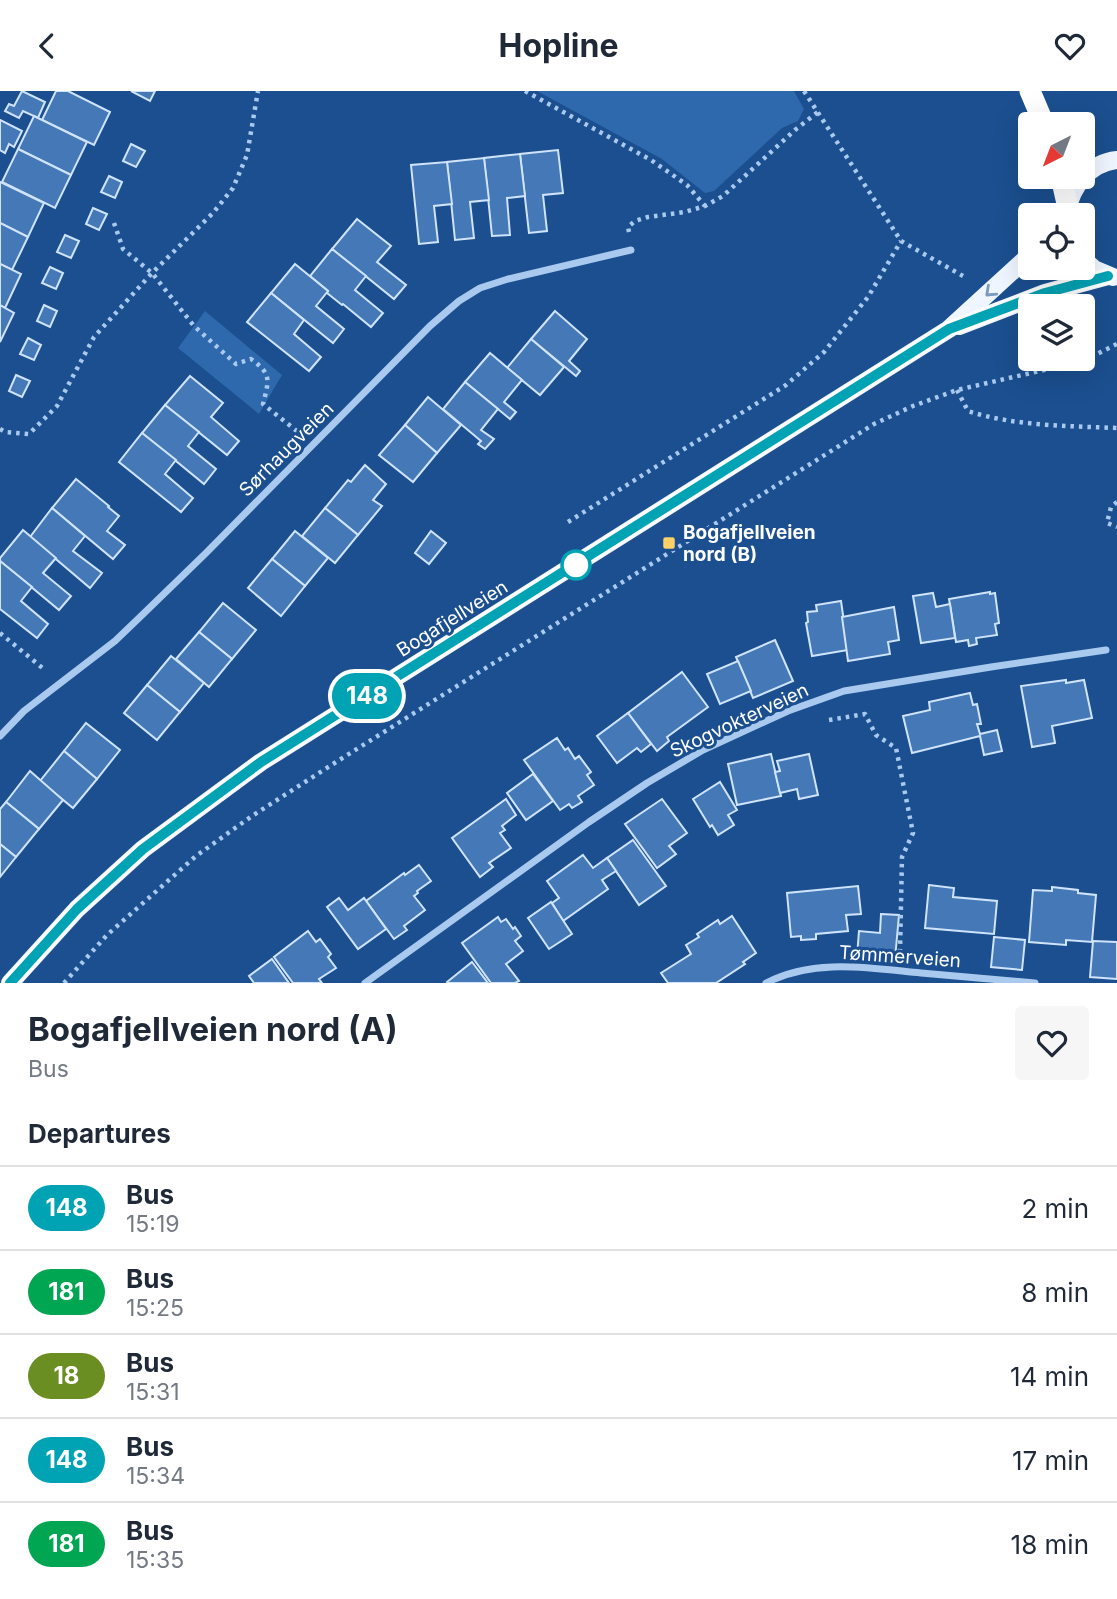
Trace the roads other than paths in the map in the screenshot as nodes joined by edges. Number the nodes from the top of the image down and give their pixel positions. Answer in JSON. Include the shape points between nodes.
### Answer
{"nodes":[{"id":1,"x":1030,"y":91,"type":"edge"},
{"id":2,"x":1039,"y":112,"type":"edge"},
{"id":3,"x":1117,"y":160,"type":"edge"},
{"id":4,"x":1070,"y":203,"type":"edge"},
{"id":5,"x":631,"y":250,"type":"road end"},
{"id":6,"x":1018,"y":266,"type":"edge"},
{"id":7,"x":1095,"y":269,"type":"edge"},
{"id":8,"x":1113,"y":277,"type":"edge"},
{"id":9,"x":949,"y":329,"type":"junction"},
{"id":10,"x":1106,"y":650,"type":"dead end"},
{"id":11,"x":0,"y":736,"type":"edge"},
{"id":12,"x":10,"y":983,"type":"edge"},
{"id":13,"x":365,"y":983,"type":"edge"},
{"id":14,"x":766,"y":983,"type":"edge"},
{"id":15,"x":1035,"y":983,"type":"edge"}],
"edges":[{"from":1,"to":2,"type":"highway"},
{"from":3,"to":4,"type":"main road","via":[[1096,167],[1083,178]]},
{"from":5,"to":11,"type":"street","name":"Sørhaugveien","via":[[508,279],[459,301],[115,641],[24,711]]},
{"from":6,"to":9,"type":"main road","name":"Bogafjellveien","one_way":true},
{"from":7,"to":8,"type":"main road"},
{"from":8,"to":9,"type":"main road","name":"Bogafjellveien","via":[[1045,293]]},
{"from":9,"to":12,"type":"main road","name":"Bogafjellveien","via":[[261,762],[143,849],[77,909]]},
{"from":10,"to":13,"type":"street","name":"Skogvokterveien","via":[[844,691],[776,716],[647,783]]},
{"from":14,"to":15,"type":"street","name":"Tømmerveien","via":[[818,967]]}]}
